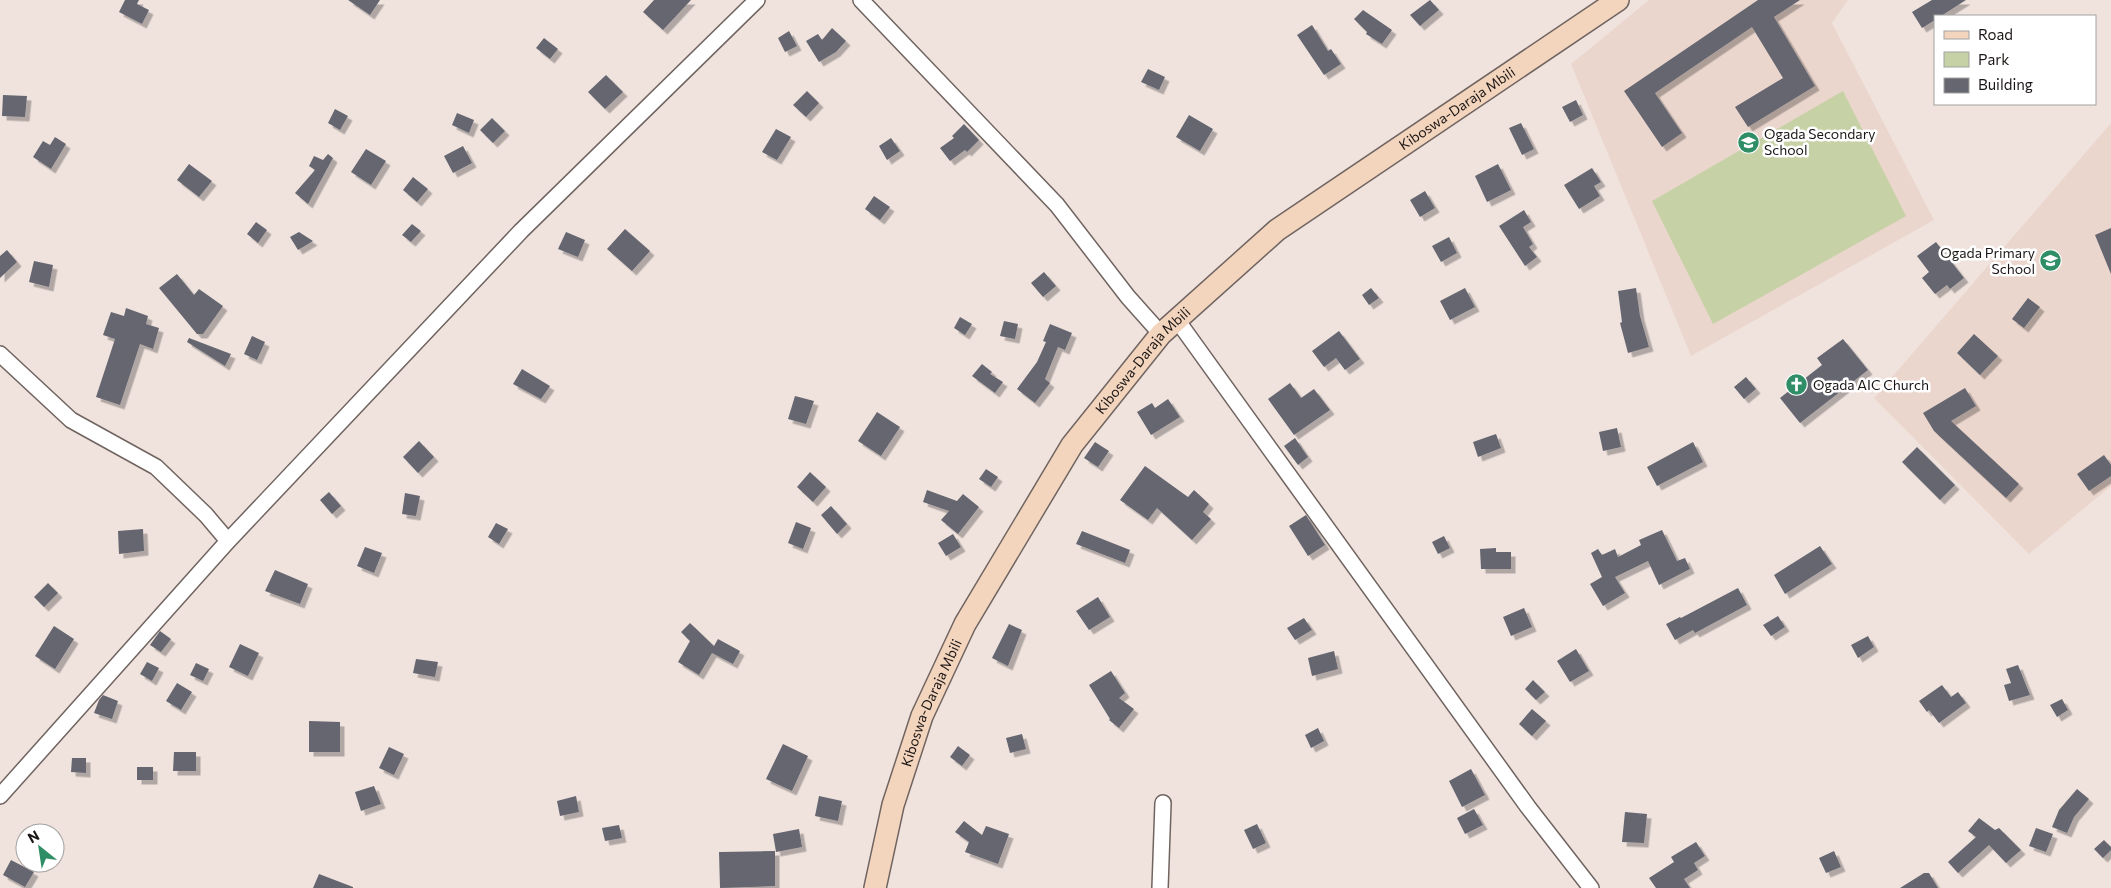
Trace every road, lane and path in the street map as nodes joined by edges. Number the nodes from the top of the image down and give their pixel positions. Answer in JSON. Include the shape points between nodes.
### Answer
{"nodes":[{"id":1,"x":757,"y":0,"type":"edge"},
{"id":2,"x":862,"y":0,"type":"edge"},
{"id":3,"x":1618,"y":0,"type":"edge"},
{"id":4,"x":1177,"y":320,"type":"junction"},
{"id":5,"x":1161,"y":334,"type":"junction"},
{"id":6,"x":0,"y":354,"type":"edge"},
{"id":7,"x":228,"y":541,"type":"junction"},
{"id":8,"x":0,"y":796,"type":"edge"},
{"id":9,"x":1162,"y":803,"type":"dead end"},
{"id":10,"x":875,"y":888,"type":"edge"},
{"id":11,"x":1160,"y":888,"type":"edge"},
{"id":12,"x":1591,"y":888,"type":"edge"}],
"edges":[{"from":1,"to":7,"type":"street","via":[[521,231]]},
{"from":2,"to":5,"type":"street","via":[[1057,205]]},
{"from":3,"to":4,"type":"main road","name":"Kiboswa-Daraja Mbili","via":[[1278,230]]},
{"from":4,"to":5,"type":"main road","name":"Kiboswa-Daraja Mbili"},
{"from":4,"to":12,"type":"street","via":[[1528,808]]},
{"from":5,"to":10,"type":"main road","name":"Kiboswa-Daraja Mbili","via":[[1072,445],[965,624],[922,716],[893,805]]},
{"from":6,"to":7,"type":"street","via":[[71,420],[156,467]]},
{"from":7,"to":8,"type":"street"},
{"from":9,"to":11,"type":"street"}]}
